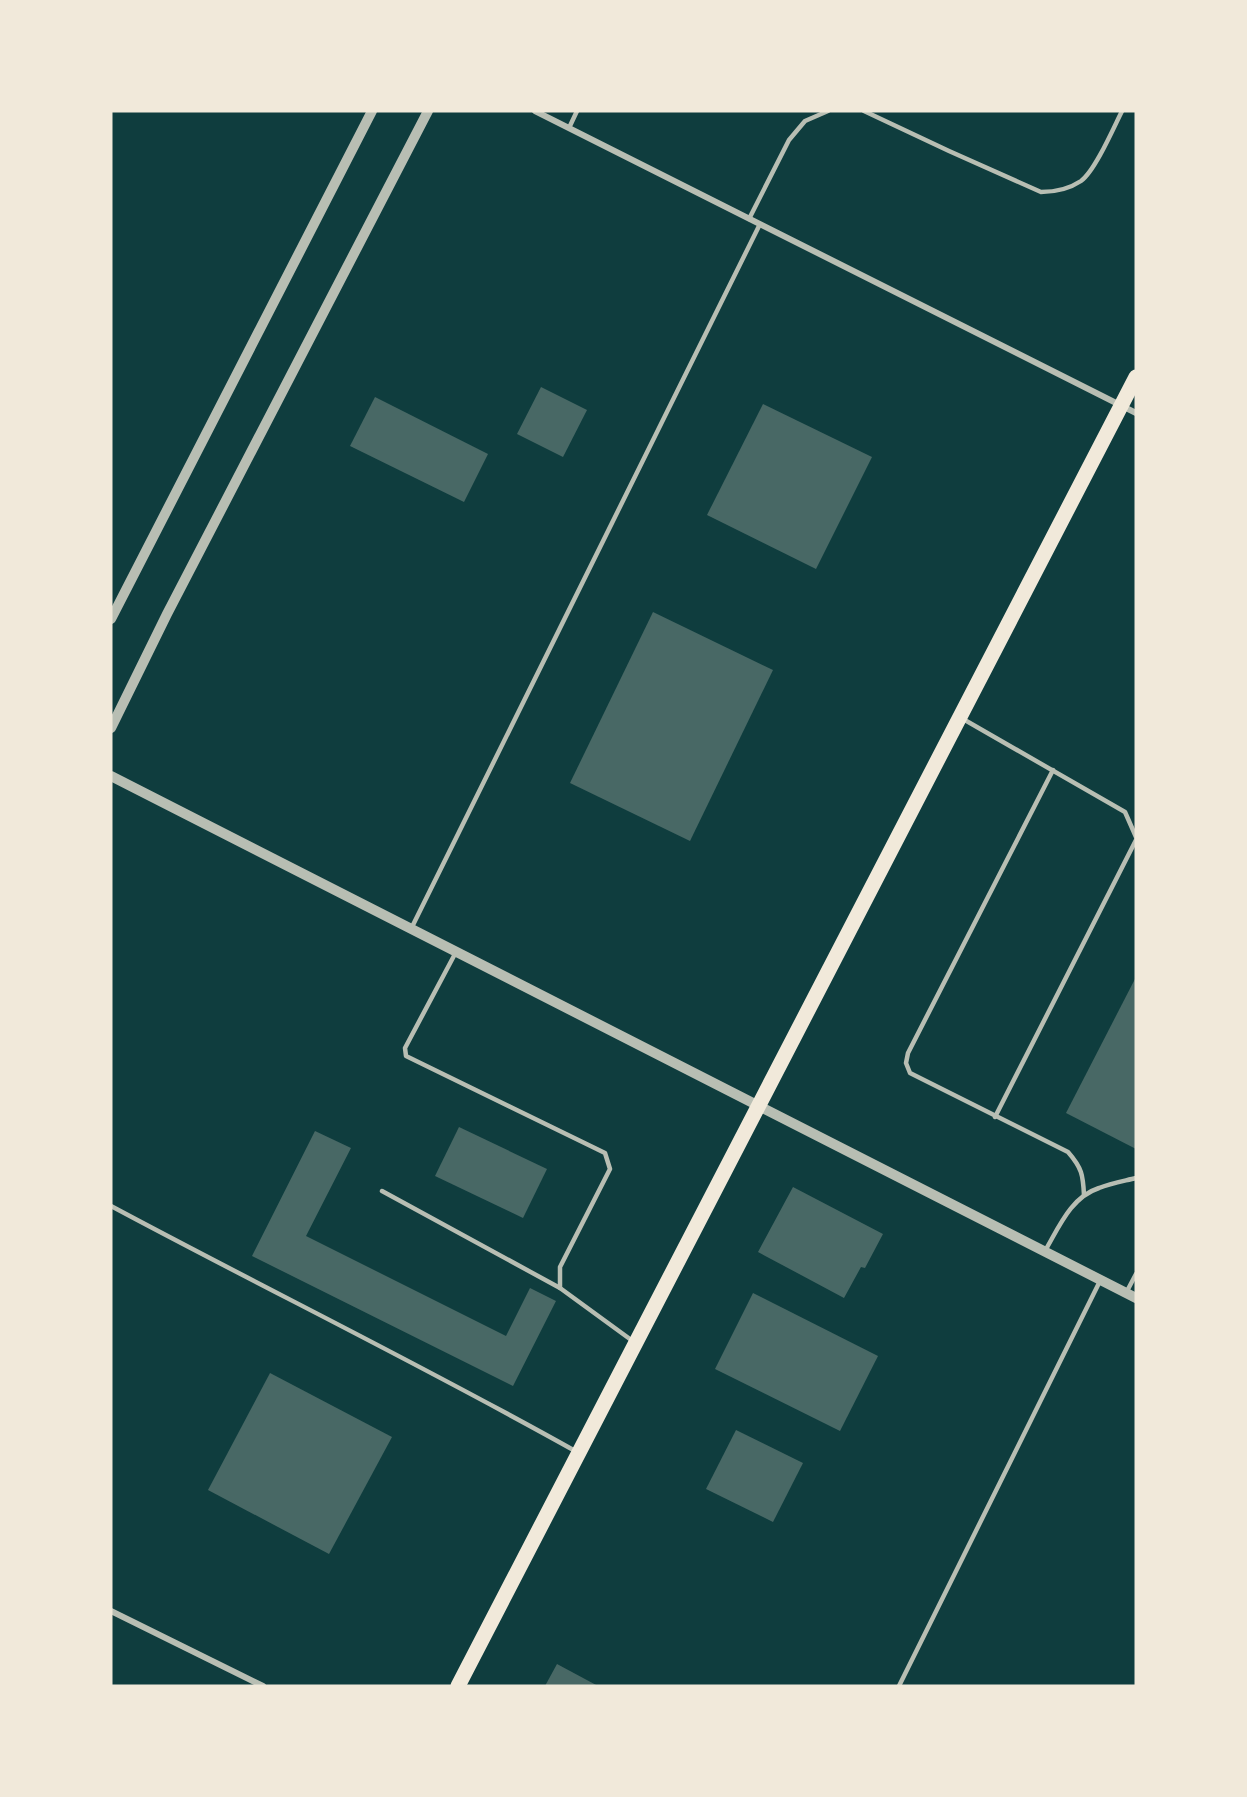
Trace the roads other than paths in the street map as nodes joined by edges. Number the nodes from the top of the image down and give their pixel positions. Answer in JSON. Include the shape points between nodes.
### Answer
{"nodes":[{"id":1,"x":372,"y":111,"type":"edge"},
{"id":2,"x":428,"y":111,"type":"edge"},
{"id":3,"x":535,"y":111,"type":"edge"},
{"id":4,"x":577,"y":111,"type":"edge"},
{"id":5,"x":828,"y":111,"type":"edge"},
{"id":6,"x":864,"y":111,"type":"edge"},
{"id":7,"x":1122,"y":111,"type":"edge"},
{"id":8,"x":569,"y":128,"type":"junction"},
{"id":9,"x":749,"y":219,"type":"junction"},
{"id":10,"x":760,"y":224,"type":"junction"},
{"id":11,"x":1136,"y":376,"type":"edge"},
{"id":12,"x":1121,"y":406,"type":"junction"},
{"id":13,"x":1136,"y":413,"type":"edge"},
{"id":14,"x":111,"y":619,"type":"edge"},
{"id":15,"x":960,"y":718,"type":"junction"},
{"id":16,"x":111,"y":728,"type":"edge"},
{"id":17,"x":1053,"y":770,"type":"junction"},
{"id":18,"x":111,"y":776,"type":"edge"},
{"id":19,"x":1136,"y":838,"type":"edge"},
{"id":20,"x":411,"y":929,"type":"junction"},
{"id":21,"x":456,"y":952,"type":"junction"},
{"id":22,"x":759,"y":1108,"type":"junction"},
{"id":23,"x":995,"y":1117,"type":"junction"},
{"id":24,"x":1136,"y":1178,"type":"edge"},
{"id":25,"x":382,"y":1191,"type":"dead end"},
{"id":26,"x":1084,"y":1195,"type":"junction"},
{"id":27,"x":111,"y":1206,"type":"edge"},
{"id":28,"x":1044,"y":1252,"type":"junction"},
{"id":29,"x":1136,"y":1274,"type":"edge"},
{"id":30,"x":1100,"y":1281,"type":"junction"},
{"id":31,"x":561,"y":1288,"type":"junction"},
{"id":32,"x":1131,"y":1296,"type":"edge"},
{"id":33,"x":636,"y":1344,"type":"junction"},
{"id":34,"x":579,"y":1453,"type":"junction"},
{"id":35,"x":111,"y":1611,"type":"edge"},
{"id":36,"x":263,"y":1686,"type":"edge"},
{"id":37,"x":458,"y":1686,"type":"edge"},
{"id":38,"x":899,"y":1686,"type":"edge"}],
"edges":[{"from":1,"to":14,"type":"street"},
{"from":2,"to":16,"type":"street"},
{"from":3,"to":8,"type":"street"},
{"from":4,"to":8,"type":"lane"},
{"from":5,"to":9,"type":"lane","via":[[805,121],[789,140]]},
{"from":6,"to":7,"type":"lane","via":[[1041,192],[1056,192],[1083,180]]},
{"from":8,"to":9,"type":"street"},
{"from":9,"to":10,"type":"street"},
{"from":10,"to":12,"type":"street"},
{"from":10,"to":20,"type":"lane"},
{"from":11,"to":12,"type":"main road"},
{"from":12,"to":13,"type":"street"},
{"from":12,"to":15,"type":"main road"},
{"from":15,"to":17,"type":"lane"},
{"from":15,"to":22,"type":"main road"},
{"from":17,"to":19,"type":"lane","via":[[1125,812]]},
{"from":17,"to":23,"type":"lane","via":[[906,1063],[910,1072]]},
{"from":18,"to":20,"type":"street"},
{"from":19,"to":23,"type":"lane"},
{"from":20,"to":21,"type":"street"},
{"from":21,"to":22,"type":"street"},
{"from":21,"to":31,"type":"lane","via":[[405,1048],[406,1056],[605,1154],[610,1169],[561,1267]]},
{"from":22,"to":28,"type":"street"},
{"from":22,"to":33,"type":"main road"},
{"from":23,"to":26,"type":"lane","via":[[1068,1152],[1079,1164]]},
{"from":24,"to":26,"type":"lane"},
{"from":25,"to":31,"type":"lane"},
{"from":26,"to":28,"type":"lane","via":[[1071,1208]]},
{"from":27,"to":34,"type":"lane","via":[[451,1382]]},
{"from":28,"to":30,"type":"street"},
{"from":29,"to":32,"type":"lane"},
{"from":30,"to":32,"type":"street"},
{"from":30,"to":38,"type":"lane"},
{"from":31,"to":33,"type":"lane"},
{"from":33,"to":34,"type":"main road"},
{"from":34,"to":37,"type":"main road"},
{"from":35,"to":36,"type":"street"}]}
